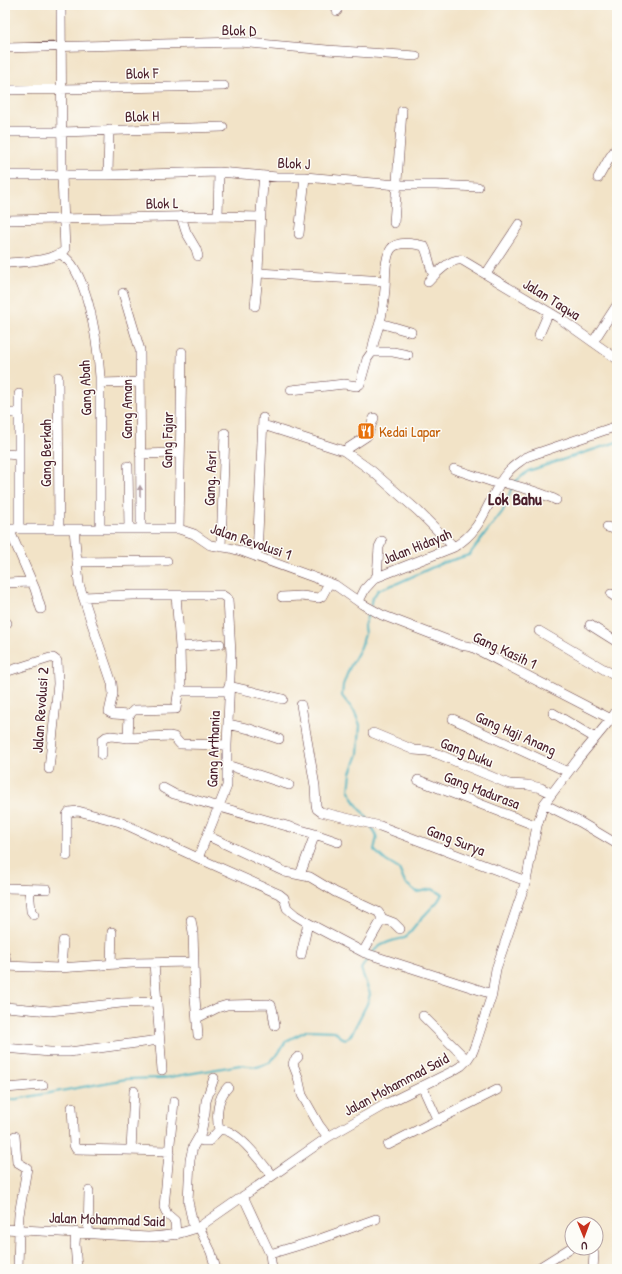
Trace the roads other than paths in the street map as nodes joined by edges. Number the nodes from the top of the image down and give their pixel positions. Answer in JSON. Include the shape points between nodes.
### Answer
{"nodes":[{"id":1,"x":61,"y":5,"type":"edge"},
{"id":2,"x":61,"y":46,"type":"junction"},
{"id":3,"x":5,"y":48,"type":"edge"},
{"id":4,"x":416,"y":56,"type":"dead end"},
{"id":5,"x":224,"y":86,"type":"dead end"},
{"id":6,"x":61,"y":88,"type":"junction"},
{"id":7,"x":5,"y":90,"type":"edge"},
{"id":8,"x":402,"y":111,"type":"dead end"},
{"id":9,"x":223,"y":127,"type":"dead end"},
{"id":10,"x":108,"y":130,"type":"junction"},
{"id":11,"x":5,"y":132,"type":"edge"},
{"id":12,"x":61,"y":132,"type":"junction"},
{"id":13,"x":617,"y":147,"type":"edge"},
{"id":14,"x":220,"y":172,"type":"junction"},
{"id":15,"x":5,"y":175,"type":"edge"},
{"id":16,"x":108,"y":175,"type":"junction"},
{"id":17,"x":62,"y":176,"type":"junction"},
{"id":18,"x":264,"y":176,"type":"junction"},
{"id":19,"x":305,"y":177,"type":"junction"},
{"id":20,"x":598,"y":178,"type":"dead end"},
{"id":21,"x":397,"y":185,"type":"junction"},
{"id":22,"x":478,"y":187,"type":"dead end"},
{"id":23,"x":181,"y":216,"type":"junction"},
{"id":24,"x":218,"y":216,"type":"junction"},
{"id":25,"x":260,"y":217,"type":"junction"},
{"id":26,"x":63,"y":218,"type":"junction"},
{"id":27,"x":5,"y":220,"type":"edge"},
{"id":28,"x":394,"y":223,"type":"dead end"},
{"id":29,"x":519,"y":224,"type":"dead end"},
{"id":30,"x":299,"y":234,"type":"dead end"},
{"id":31,"x":63,"y":252,"type":"junction"},
{"id":32,"x":198,"y":256,"type":"dead end"},
{"id":33,"x":5,"y":266,"type":"edge"},
{"id":34,"x":259,"y":273,"type":"junction"},
{"id":35,"x":486,"y":274,"type":"junction"},
{"id":36,"x":385,"y":281,"type":"junction"},
{"id":37,"x":123,"y":293,"type":"dead end"},
{"id":38,"x":617,"y":305,"type":"edge"},
{"id":39,"x":255,"y":306,"type":"dead end"},
{"id":40,"x":549,"y":312,"type":"junction"},
{"id":41,"x":380,"y":323,"type":"junction"},
{"id":42,"x":412,"y":332,"type":"dead end"},
{"id":43,"x":539,"y":335,"type":"dead end"},
{"id":44,"x":593,"y":342,"type":"junction"},
{"id":45,"x":182,"y":352,"type":"dead end"},
{"id":46,"x":372,"y":352,"type":"junction"},
{"id":47,"x":408,"y":355,"type":"dead end"},
{"id":48,"x":617,"y":359,"type":"edge"},
{"id":49,"x":58,"y":377,"type":"dead end"},
{"id":50,"x":100,"y":382,"type":"junction"},
{"id":51,"x":140,"y":382,"type":"junction"},
{"id":52,"x":291,"y":390,"type":"dead end"},
{"id":53,"x":19,"y":394,"type":"dead end"},
{"id":54,"x":5,"y":413,"type":"edge"},
{"id":55,"x":19,"y":413,"type":"junction"},
{"id":56,"x":374,"y":418,"type":"dead end"},
{"id":57,"x":617,"y":426,"type":"edge"},
{"id":58,"x":225,"y":433,"type":"dead end"},
{"id":59,"x":344,"y":451,"type":"junction"},
{"id":60,"x":5,"y":454,"type":"edge"},
{"id":61,"x":140,"y":454,"type":"junction"},
{"id":62,"x":180,"y":454,"type":"junction"},
{"id":63,"x":18,"y":455,"type":"junction"},
{"id":64,"x":128,"y":466,"type":"dead end"},
{"id":65,"x":454,"y":469,"type":"dead end"},
{"id":66,"x":506,"y":484,"type":"junction"},
{"id":67,"x":556,"y":500,"type":"dead end"},
{"id":68,"x":608,"y":527,"type":"dead end"},
{"id":69,"x":19,"y":528,"type":"junction"},
{"id":70,"x":129,"y":528,"type":"junction"},
{"id":71,"x":140,"y":528,"type":"junction"},
{"id":72,"x":7,"y":529,"type":"edge"},
{"id":73,"x":59,"y":529,"type":"junction"},
{"id":74,"x":74,"y":529,"type":"junction"},
{"id":75,"x":100,"y":529,"type":"junction"},
{"id":76,"x":179,"y":529,"type":"junction"},
{"id":77,"x":617,"y":530,"type":"edge"},
{"id":78,"x":382,"y":541,"type":"dead end"},
{"id":79,"x":221,"y":547,"type":"junction"},
{"id":80,"x":454,"y":548,"type":"junction"},
{"id":81,"x":257,"y":557,"type":"junction"},
{"id":82,"x":167,"y":561,"type":"dead end"},
{"id":83,"x":77,"y":562,"type":"junction"},
{"id":84,"x":378,"y":577,"type":"junction"},
{"id":85,"x":5,"y":583,"type":"edge"},
{"id":86,"x":329,"y":583,"type":"junction"},
{"id":87,"x":33,"y":586,"type":"junction"},
{"id":88,"x":176,"y":595,"type":"junction"},
{"id":89,"x":83,"y":597,"type":"junction"},
{"id":90,"x":282,"y":597,"type":"dead end"},
{"id":91,"x":360,"y":603,"type":"junction"},
{"id":92,"x":40,"y":609,"type":"dead end"},
{"id":93,"x":590,"y":625,"type":"dead end"},
{"id":94,"x":539,"y":631,"type":"dead end"},
{"id":95,"x":617,"y":642,"type":"edge"},
{"id":96,"x":220,"y":644,"type":"dead end"},
{"id":97,"x":180,"y":647,"type":"junction"},
{"id":98,"x":5,"y":672,"type":"edge"},
{"id":99,"x":617,"y":677,"type":"edge"},
{"id":100,"x":229,"y":689,"type":"junction"},
{"id":101,"x":181,"y":691,"type":"junction"},
{"id":102,"x":283,"y":699,"type":"dead end"},
{"id":103,"x":301,"y":705,"type":"dead end"},
{"id":104,"x":617,"y":710,"type":"edge"},
{"id":105,"x":553,"y":713,"type":"dead end"},
{"id":106,"x":129,"y":715,"type":"junction"},
{"id":107,"x":453,"y":719,"type":"dead end"},
{"id":108,"x":611,"y":719,"type":"junction"},
{"id":109,"x":228,"y":724,"type":"junction"},
{"id":110,"x":373,"y":732,"type":"dead end"},
{"id":111,"x":128,"y":738,"type":"junction"},
{"id":112,"x":595,"y":738,"type":"junction"},
{"id":113,"x":279,"y":739,"type":"dead end"},
{"id":114,"x":227,"y":744,"type":"junction"},
{"id":115,"x":102,"y":755,"type":"dead end"},
{"id":116,"x":227,"y":766,"type":"junction"},
{"id":117,"x":49,"y":769,"type":"dead end"},
{"id":118,"x":568,"y":772,"type":"junction"},
{"id":119,"x":418,"y":780,"type":"dead end"},
{"id":120,"x":289,"y":785,"type":"dead end"},
{"id":121,"x":163,"y":788,"type":"dead end"},
{"id":122,"x":551,"y":793,"type":"junction"},
{"id":123,"x":544,"y":804,"type":"junction"},
{"id":124,"x":220,"y":807,"type":"junction"},
{"id":125,"x":537,"y":826,"type":"junction"},
{"id":126,"x":315,"y":834,"type":"junction"},
{"id":127,"x":208,"y":836,"type":"junction"},
{"id":128,"x":338,"y":842,"type":"dead end"},
{"id":129,"x":617,"y":844,"type":"edge"},
{"id":130,"x":67,"y":856,"type":"dead end"},
{"id":131,"x":198,"y":858,"type":"junction"},
{"id":132,"x":300,"y":875,"type":"junction"},
{"id":133,"x":526,"y":881,"type":"junction"},
{"id":134,"x":5,"y":888,"type":"edge"},
{"id":135,"x":29,"y":889,"type":"junction"},
{"id":136,"x":47,"y":889,"type":"dead end"},
{"id":137,"x":34,"y":915,"type":"dead end"},
{"id":138,"x":381,"y":918,"type":"junction"},
{"id":139,"x":191,"y":920,"type":"dead end"},
{"id":140,"x":308,"y":923,"type":"junction"},
{"id":141,"x":400,"y":928,"type":"dead end"},
{"id":142,"x":112,"y":932,"type":"dead end"},
{"id":143,"x":62,"y":941,"type":"dead end"},
{"id":144,"x":368,"y":953,"type":"junction"},
{"id":145,"x":300,"y":955,"type":"dead end"},
{"id":146,"x":5,"y":956,"type":"edge"},
{"id":147,"x":194,"y":962,"type":"junction"},
{"id":148,"x":154,"y":963,"type":"junction"},
{"id":149,"x":111,"y":964,"type":"junction"},
{"id":150,"x":6,"y":966,"type":"edge"},
{"id":151,"x":61,"y":968,"type":"junction"},
{"id":152,"x":492,"y":994,"type":"junction"},
{"id":153,"x":156,"y":1002,"type":"junction"},
{"id":154,"x":5,"y":1007,"type":"edge"},
{"id":155,"x":423,"y":1016,"type":"dead end"},
{"id":156,"x":197,"y":1018,"type":"junction"},
{"id":157,"x":275,"y":1025,"type":"dead end"},
{"id":158,"x":198,"y":1035,"type":"dead end"},
{"id":159,"x":159,"y":1040,"type":"junction"},
{"id":160,"x":5,"y":1048,"type":"edge"},
{"id":161,"x":298,"y":1057,"type":"dead end"},
{"id":162,"x":467,"y":1060,"type":"junction"},
{"id":163,"x":162,"y":1070,"type":"dead end"},
{"id":164,"x":214,"y":1078,"type":"dead end"},
{"id":165,"x":43,"y":1085,"type":"dead end"},
{"id":166,"x":422,"y":1086,"type":"junction"},
{"id":167,"x":228,"y":1087,"type":"dead end"},
{"id":168,"x":5,"y":1088,"type":"edge"},
{"id":169,"x":497,"y":1090,"type":"dead end"},
{"id":170,"x":134,"y":1091,"type":"dead end"},
{"id":171,"x":174,"y":1101,"type":"dead end"},
{"id":172,"x":72,"y":1106,"type":"dead end"},
{"id":173,"x":438,"y":1121,"type":"junction"},
{"id":174,"x":219,"y":1130,"type":"junction"},
{"id":175,"x":15,"y":1136,"type":"dead end"},
{"id":176,"x":328,"y":1137,"type":"junction"},
{"id":177,"x":198,"y":1139,"type":"junction"},
{"id":178,"x":388,"y":1145,"type":"dead end"},
{"id":179,"x":131,"y":1150,"type":"junction"},
{"id":180,"x":170,"y":1151,"type":"junction"},
{"id":181,"x":272,"y":1176,"type":"junction"},
{"id":182,"x":89,"y":1191,"type":"dead end"},
{"id":183,"x":242,"y":1196,"type":"junction"},
{"id":184,"x":376,"y":1219,"type":"dead end"},
{"id":185,"x":196,"y":1228,"type":"junction"},
{"id":186,"x":5,"y":1229,"type":"edge"},
{"id":187,"x":19,"y":1230,"type":"junction"},
{"id":188,"x":76,"y":1232,"type":"junction"},
{"id":189,"x":88,"y":1233,"type":"junction"},
{"id":190,"x":173,"y":1235,"type":"junction"},
{"id":191,"x":564,"y":1251,"type":"edge"},
{"id":192,"x":270,"y":1254,"type":"junction"},
{"id":193,"x":594,"y":1256,"type":"edge"},
{"id":194,"x":18,"y":1268,"type":"dead end"},
{"id":195,"x":77,"y":1269,"type":"edge"},
{"id":196,"x":216,"y":1269,"type":"edge"},
{"id":197,"x":272,"y":1269,"type":"edge"},
{"id":198,"x":537,"y":1269,"type":"edge"},
{"id":199,"x":593,"y":1269,"type":"edge"}],
"edges":[{"from":1,"to":2,"type":"street"},
{"from":2,"to":3,"type":"street","name":"Blok D"},
{"from":2,"to":4,"type":"street","name":"Blok D","via":[[239,42]]},
{"from":2,"to":6,"type":"street"},
{"from":5,"to":6,"type":"street","name":"Blok F"},
{"from":6,"to":7,"type":"street","name":"Blok F"},
{"from":6,"to":12,"type":"street"},
{"from":8,"to":21,"type":"street"},
{"from":9,"to":10,"type":"street","name":"Blok H"},
{"from":10,"to":12,"type":"street","name":"Blok H"},
{"from":10,"to":16,"type":"street"},
{"from":11,"to":12,"type":"street","name":"Blok H"},
{"from":12,"to":17,"type":"street"},
{"from":13,"to":20,"type":"street"},
{"from":14,"to":16,"type":"street","name":"Blok J"},
{"from":14,"to":18,"type":"street","name":"Blok J"},
{"from":14,"to":24,"type":"street"},
{"from":15,"to":17,"type":"street","name":"Blok J"},
{"from":16,"to":17,"type":"street","name":"Blok J"},
{"from":17,"to":26,"type":"street"},
{"from":18,"to":19,"type":"street","name":"Blok J"},
{"from":18,"to":25,"type":"street"},
{"from":19,"to":21,"type":"street","name":"Blok J"},
{"from":19,"to":30,"type":"street"},
{"from":21,"to":22,"type":"street","name":"Blok J"},
{"from":21,"to":28,"type":"street"},
{"from":23,"to":24,"type":"street","name":"Blok L"},
{"from":23,"to":26,"type":"street","name":"Blok L"},
{"from":23,"to":32,"type":"street"},
{"from":24,"to":25,"type":"street","name":"Blok L"},
{"from":25,"to":34,"type":"street"},
{"from":26,"to":27,"type":"street","name":"Blok L"},
{"from":26,"to":31,"type":"street"},
{"from":29,"to":35,"type":"street"},
{"from":31,"to":33,"type":"street","via":[[45,259],[7,262]]},
{"from":31,"to":50,"type":"street","name":"Gang Abah","via":[[82,283],[92,322]]},
{"from":34,"to":36,"type":"street"},
{"from":34,"to":39,"type":"street"},
{"from":35,"to":36,"type":"street","name":"Jalan Taqwa","via":[[457,259],[431,279],[428,252],[424,246],[402,244],[391,249]]},
{"from":35,"to":40,"type":"street","name":"Jalan Taqwa"},
{"from":36,"to":41,"type":"street"},
{"from":37,"to":51,"type":"street","name":"Gang Aman","via":[[140,350]]},
{"from":38,"to":44,"type":"street"},
{"from":40,"to":43,"type":"street"},
{"from":40,"to":44,"type":"street","name":"Jalan Taqwa"},
{"from":41,"to":42,"type":"street"},
{"from":41,"to":46,"type":"street"},
{"from":44,"to":48,"type":"street","name":"Jalan Taqwa"},
{"from":45,"to":62,"type":"street","name":"Gang Fajar"},
{"from":46,"to":47,"type":"street"},
{"from":46,"to":52,"type":"street","via":[[357,386],[344,384]]},
{"from":49,"to":73,"type":"street","name":"Gang Berkah"},
{"from":50,"to":51,"type":"street"},
{"from":50,"to":75,"type":"street","name":"Gang Abah"},
{"from":51,"to":61,"type":"street","name":"Gang Aman"},
{"from":53,"to":55,"type":"street"},
{"from":54,"to":55,"type":"street"},
{"from":55,"to":63,"type":"street"},
{"from":56,"to":59,"type":"street","via":[[367,436]]},
{"from":57,"to":66,"type":"street","name":"Jalan Hidayah","via":[[526,457],[507,472]]},
{"from":58,"to":79,"type":"street","name":"Gang. Asri"},
{"from":59,"to":80,"type":"street","via":[[372,471],[418,511]]},
{"from":59,"to":81,"type":"street","via":[[263,421]]},
{"from":60,"to":63,"type":"street"},
{"from":61,"to":62,"type":"street"},
{"from":71,"to":61,"type":"street","name":"Gang Aman","one_way":true},
{"from":62,"to":76,"type":"street","name":"Gang Fajar"},
{"from":63,"to":69,"type":"street"},
{"from":64,"to":70,"type":"street"},
{"from":65,"to":66,"type":"street"},
{"from":66,"to":67,"type":"street","via":[[532,490]]},
{"from":66,"to":80,"type":"street","name":"Jalan Hidayah","via":[[478,526],[464,542]]},
{"from":68,"to":77,"type":"street"},
{"from":69,"to":72,"type":"street","name":"Jalan Revolusi 1"},
{"from":69,"to":73,"type":"street","name":"Jalan Revolusi 1"},
{"from":70,"to":71,"type":"street","name":"Jalan Revolusi 1"},
{"from":70,"to":75,"type":"street","name":"Jalan Revolusi 1"},
{"from":71,"to":76,"type":"street","name":"Jalan Revolusi 1"},
{"from":72,"to":87,"type":"street"},
{"from":73,"to":74,"type":"street","name":"Jalan Revolusi 1"},
{"from":74,"to":75,"type":"street","name":"Jalan Revolusi 1"},
{"from":74,"to":83,"type":"street"},
{"from":76,"to":79,"type":"street","name":"Jalan Revolusi 1","via":[[194,534],[210,546]]},
{"from":78,"to":84,"type":"street","via":[[379,547]]},
{"from":79,"to":81,"type":"street","name":"Jalan Revolusi 1"},
{"from":80,"to":84,"type":"street","name":"Jalan Hidayah"},
{"from":81,"to":86,"type":"street","name":"Jalan Revolusi 1"},
{"from":82,"to":83,"type":"street"},
{"from":83,"to":89,"type":"street"},
{"from":84,"to":91,"type":"street","name":"Jalan Hidayah","via":[[365,589]]},
{"from":85,"to":87,"type":"street"},
{"from":86,"to":90,"type":"street","via":[[319,598]]},
{"from":86,"to":91,"type":"street","name":"Jalan Revolusi 1","via":[[342,588]]},
{"from":87,"to":92,"type":"street"},
{"from":88,"to":89,"type":"street","name":"Gang Arthania"},
{"from":88,"to":97,"type":"street"},
{"from":88,"to":100,"type":"street","name":"Gang Arthania","via":[[222,595],[228,599],[231,654]]},
{"from":89,"to":106,"type":"street","via":[[112,683],[113,694],[109,712]]},
{"from":91,"to":108,"type":"street","name":"Gang Kasih 1","via":[[382,615],[460,646],[472,647]]},
{"from":93,"to":95,"type":"street"},
{"from":94,"to":99,"type":"street"},
{"from":96,"to":97,"type":"street"},
{"from":97,"to":101,"type":"street"},
{"from":98,"to":117,"type":"street","name":"Jalan Revolusi 2","via":[[50,658],[57,661],[58,684]]},
{"from":100,"to":101,"type":"street"},
{"from":100,"to":102,"type":"street"},
{"from":100,"to":109,"type":"street","name":"Gang Arthania"},
{"from":101,"to":106,"type":"street","via":[[178,694],[176,709],[134,710]]},
{"from":103,"to":133,"type":"street","name":"Gang Surya","via":[[317,809],[374,824]]},
{"from":104,"to":108,"type":"street","name":"Jalan Mohammad Said"},
{"from":105,"to":112,"type":"street"},
{"from":106,"to":111,"type":"street"},
{"from":107,"to":118,"type":"street","name":"Gang Haji Anang"},
{"from":108,"to":112,"type":"street","name":"Jalan Mohammad Said"},
{"from":109,"to":113,"type":"street"},
{"from":109,"to":114,"type":"street","name":"Gang Arthania"},
{"from":110,"to":122,"type":"street","name":"Gang Duku","via":[[414,750],[438,754],[509,784],[528,785]]},
{"from":111,"to":114,"type":"street","via":[[171,736],[180,744]]},
{"from":111,"to":115,"type":"street","via":[[104,738]]},
{"from":112,"to":118,"type":"street","name":"Jalan Mohammad Said"},
{"from":114,"to":116,"type":"street","name":"Gang Arthania"},
{"from":116,"to":120,"type":"street"},
{"from":116,"to":124,"type":"street","name":"Gang Arthania","via":[[227,786]]},
{"from":118,"to":122,"type":"street","name":"Jalan Mohammad Said"},
{"from":119,"to":125,"type":"street","name":"Gang Madurasa"},
{"from":121,"to":124,"type":"street","via":[[174,794]]},
{"from":122,"to":123,"type":"street","name":"Jalan Mohammad Said"},
{"from":123,"to":125,"type":"street","name":"Jalan Mohammad Said"},
{"from":123,"to":129,"type":"street"},
{"from":124,"to":126,"type":"street"},
{"from":124,"to":127,"type":"street","name":"Gang Arthania"},
{"from":125,"to":133,"type":"street","name":"Jalan Mohammad Said"},
{"from":126,"to":128,"type":"street"},
{"from":126,"to":132,"type":"street"},
{"from":127,"to":131,"type":"street","name":"Gang Arthania"},
{"from":127,"to":132,"type":"street","via":[[285,872]]},
{"from":130,"to":131,"type":"street","via":[[67,815],[69,812],[78,811],[120,822]]},
{"from":131,"to":140,"type":"street","via":[[279,894],[291,912]]},
{"from":132,"to":138,"type":"street","via":[[316,880],[378,912]]},
{"from":133,"to":152,"type":"street","name":"Jalan Mohammad Said","via":[[496,970]]},
{"from":134,"to":135,"type":"street"},
{"from":135,"to":136,"type":"street"},
{"from":135,"to":137,"type":"street","via":[[31,910]]},
{"from":138,"to":141,"type":"street"},
{"from":138,"to":144,"type":"street"},
{"from":139,"to":147,"type":"street"},
{"from":140,"to":144,"type":"street"},
{"from":140,"to":145,"type":"street"},
{"from":142,"to":149,"type":"street"},
{"from":143,"to":151,"type":"street"},
{"from":144,"to":152,"type":"street"},
{"from":146,"to":150,"type":"street"},
{"from":147,"to":148,"type":"street"},
{"from":147,"to":156,"type":"street"},
{"from":148,"to":149,"type":"street"},
{"from":148,"to":153,"type":"street"},
{"from":149,"to":151,"type":"street"},
{"from":150,"to":151,"type":"street"},
{"from":152,"to":162,"type":"street","name":"Jalan Mohammad Said","via":[[473,1051]]},
{"from":153,"to":154,"type":"street","via":[[50,1011]]},
{"from":153,"to":159,"type":"street"},
{"from":155,"to":162,"type":"street"},
{"from":156,"to":157,"type":"street","via":[[227,1005],[268,1004],[272,1008]]},
{"from":156,"to":158,"type":"street"},
{"from":159,"to":160,"type":"street","via":[[69,1052]]},
{"from":159,"to":163,"type":"street"},
{"from":161,"to":176,"type":"street","via":[[293,1064],[302,1095]]},
{"from":162,"to":166,"type":"street","name":"Jalan Mohammad Said","via":[[451,1072]]},
{"from":164,"to":177,"type":"street"},
{"from":165,"to":168,"type":"street"},
{"from":166,"to":173,"type":"street"},
{"from":166,"to":176,"type":"street","name":"Jalan Mohammad Said"},
{"from":167,"to":174,"type":"street","via":[[222,1096],[218,1111]]},
{"from":169,"to":173,"type":"street"},
{"from":170,"to":179,"type":"street"},
{"from":171,"to":180,"type":"street"},
{"from":172,"to":179,"type":"street","via":[[74,1147]]},
{"from":173,"to":178,"type":"street"},
{"from":174,"to":177,"type":"street","via":[[209,1141],[203,1142]]},
{"from":174,"to":181,"type":"street","via":[[226,1130],[240,1139]]},
{"from":175,"to":187,"type":"street","via":[[16,1160],[18,1164],[27,1168]]},
{"from":176,"to":181,"type":"street","name":"Jalan Mohammad Said"},
{"from":177,"to":185,"type":"street","via":[[190,1160],[188,1201]]},
{"from":179,"to":180,"type":"street"},
{"from":180,"to":190,"type":"street","via":[[164,1209],[170,1218]]},
{"from":181,"to":183,"type":"street","name":"Jalan Mohammad Said"},
{"from":182,"to":189,"type":"street"},
{"from":183,"to":185,"type":"street","name":"Jalan Mohammad Said"},
{"from":183,"to":192,"type":"street"},
{"from":184,"to":192,"type":"street"},
{"from":185,"to":190,"type":"street","name":"Jalan Mohammad Said"},
{"from":185,"to":196,"type":"street","via":[[211,1252]]},
{"from":186,"to":187,"type":"street","name":"Jalan Mohammad Said"},
{"from":187,"to":188,"type":"street","name":"Jalan Mohammad Said"},
{"from":187,"to":194,"type":"street"},
{"from":188,"to":189,"type":"street","name":"Jalan Mohammad Said"},
{"from":188,"to":195,"type":"street"},
{"from":189,"to":190,"type":"street","name":"Jalan Mohammad Said","via":[[148,1237]]},
{"from":191,"to":198,"type":"street"},
{"from":192,"to":197,"type":"street"},
{"from":193,"to":199,"type":"street"}]}
